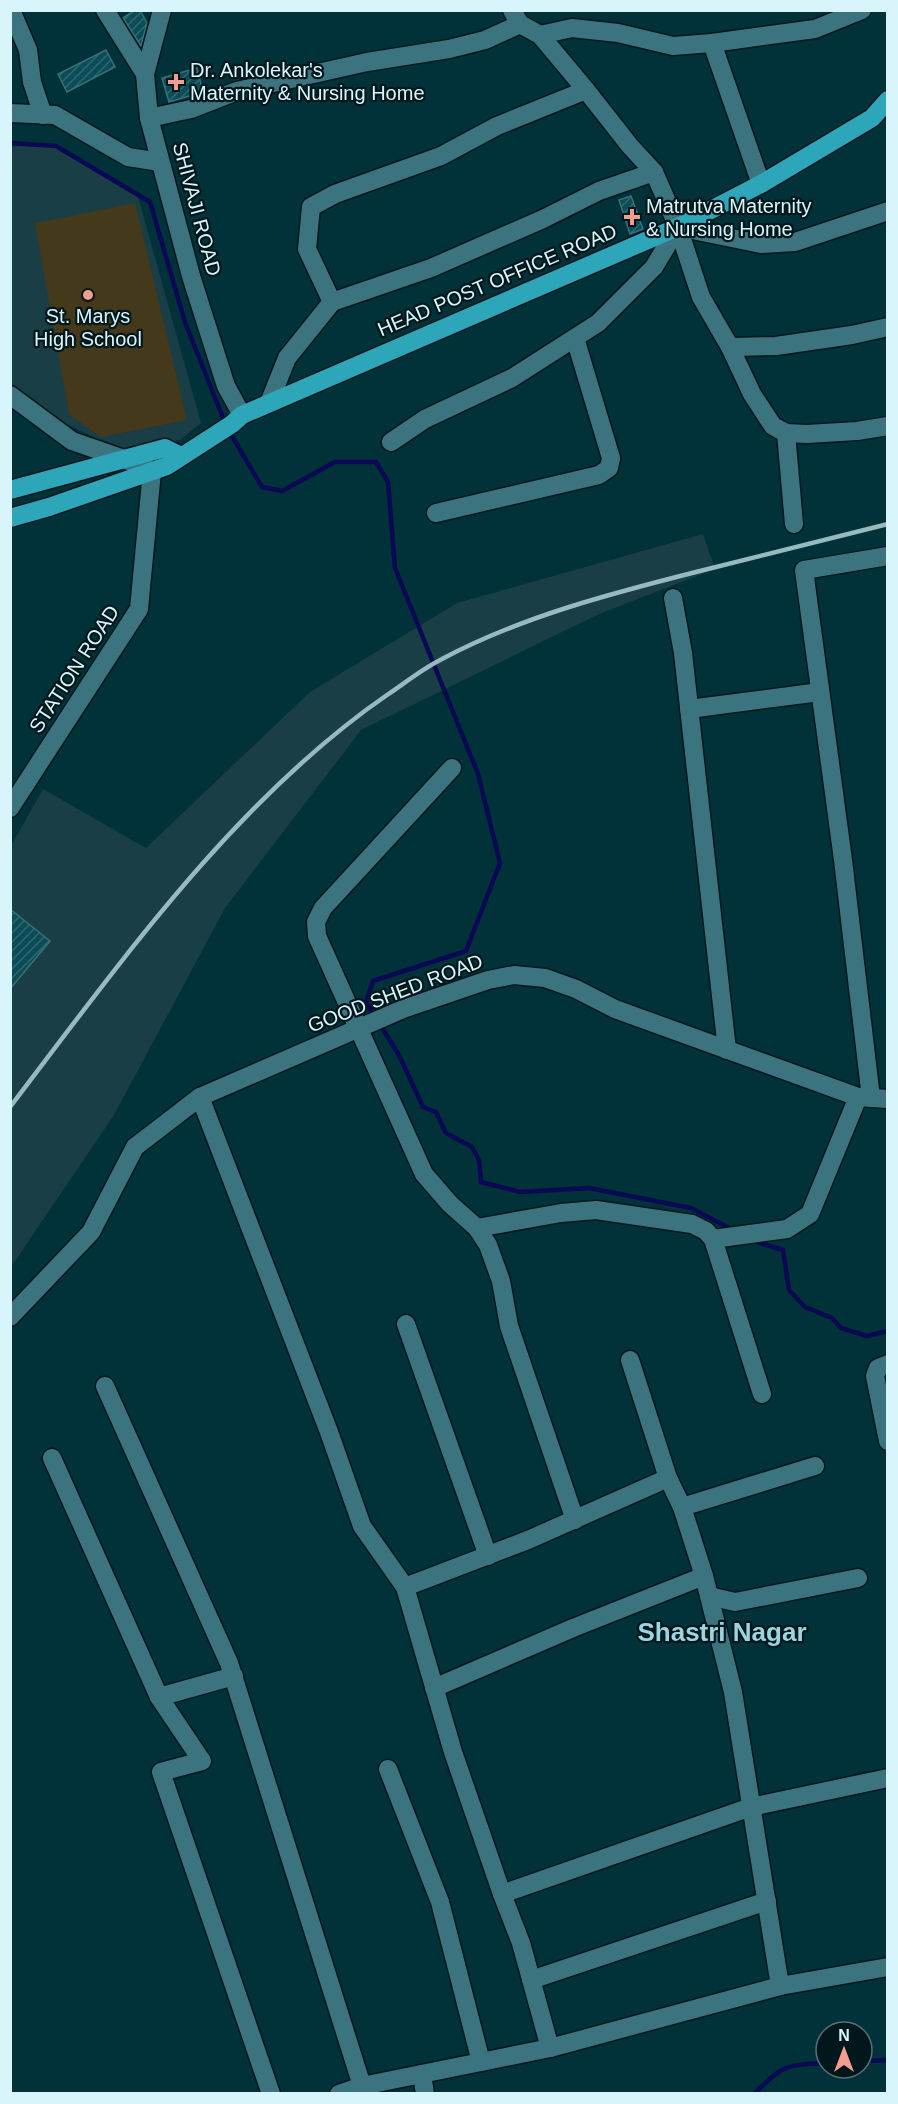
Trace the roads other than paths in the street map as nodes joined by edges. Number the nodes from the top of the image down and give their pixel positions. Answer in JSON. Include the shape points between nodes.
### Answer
{"nodes":[{"id":1,"x":11,"y":10,"type":"edge"},
{"id":2,"x":105,"y":10,"type":"edge"},
{"id":3,"x":162,"y":10,"type":"edge"},
{"id":4,"x":862,"y":10,"type":"edge"},
{"id":5,"x":516,"y":17,"type":"edge"},
{"id":6,"x":540,"y":35,"type":"junction"},
{"id":7,"x":712,"y":44,"type":"junction"},
{"id":8,"x":145,"y":74,"type":"junction"},
{"id":9,"x":586,"y":90,"type":"junction"},
{"id":10,"x":888,"y":100,"type":"edge"},
{"id":11,"x":10,"y":113,"type":"edge"},
{"id":12,"x":44,"y":115,"type":"junction"},
{"id":13,"x":149,"y":118,"type":"junction"},
{"id":14,"x":160,"y":162,"type":"junction"},
{"id":15,"x":654,"y":172,"type":"junction"},
{"id":16,"x":761,"y":184,"type":"junction"},
{"id":17,"x":888,"y":211,"type":"edge"},
{"id":18,"x":678,"y":227,"type":"junction"},
{"id":19,"x":332,"y":302,"type":"junction"},
{"id":20,"x":888,"y":327,"type":"edge"},
{"id":21,"x":575,"y":338,"type":"junction"},
{"id":22,"x":730,"y":347,"type":"junction"},
{"id":23,"x":10,"y":395,"type":"edge"},
{"id":24,"x":269,"y":403,"type":"junction"},
{"id":25,"x":237,"y":419,"type":"junction"},
{"id":26,"x":888,"y":426,"type":"edge"},
{"id":27,"x":786,"y":433,"type":"junction"},
{"id":28,"x":391,"y":442,"type":"dead end"},
{"id":29,"x":181,"y":456,"type":"junction"},
{"id":30,"x":124,"y":459,"type":"junction"},
{"id":31,"x":152,"y":471,"type":"junction"},
{"id":32,"x":10,"y":490,"type":"edge"},
{"id":33,"x":436,"y":513,"type":"dead end"},
{"id":34,"x":10,"y":518,"type":"edge"},
{"id":35,"x":794,"y":524,"type":"dead end"},
{"id":36,"x":888,"y":556,"type":"edge"},
{"id":37,"x":674,"y":598,"type":"dead end"},
{"id":38,"x":820,"y":692,"type":"junction"},
{"id":39,"x":689,"y":708,"type":"junction"},
{"id":40,"x":452,"y":768,"type":"dead end"},
{"id":41,"x":10,"y":808,"type":"edge"},
{"id":42,"x":372,"y":1022,"type":"junction"},
{"id":43,"x":727,"y":1050,"type":"junction"},
{"id":44,"x":200,"y":1096,"type":"junction"},
{"id":45,"x":872,"y":1098,"type":"edge"},
{"id":46,"x":477,"y":1228,"type":"junction"},
{"id":47,"x":713,"y":1239,"type":"junction"},
{"id":48,"x":10,"y":1317,"type":"edge"},
{"id":49,"x":406,"y":1324,"type":"dead end"},
{"id":50,"x":630,"y":1360,"type":"dead end"},
{"id":51,"x":888,"y":1364,"type":"edge"},
{"id":52,"x":105,"y":1386,"type":"dead end"},
{"id":53,"x":762,"y":1394,"type":"dead end"},
{"id":54,"x":888,"y":1441,"type":"edge"},
{"id":55,"x":52,"y":1458,"type":"dead end"},
{"id":56,"x":814,"y":1466,"type":"dead end"},
{"id":57,"x":668,"y":1478,"type":"junction"},
{"id":58,"x":682,"y":1508,"type":"junction"},
{"id":59,"x":575,"y":1520,"type":"junction"},
{"id":60,"x":488,"y":1556,"type":"junction"},
{"id":61,"x":704,"y":1576,"type":"junction"},
{"id":62,"x":858,"y":1578,"type":"dead end"},
{"id":63,"x":405,"y":1587,"type":"junction"},
{"id":64,"x":709,"y":1596,"type":"junction"},
{"id":65,"x":234,"y":1676,"type":"junction"},
{"id":66,"x":434,"y":1688,"type":"junction"},
{"id":67,"x":159,"y":1697,"type":"junction"},
{"id":68,"x":388,"y":1769,"type":"dead end"},
{"id":69,"x":888,"y":1778,"type":"edge"},
{"id":70,"x":751,"y":1806,"type":"junction"},
{"id":71,"x":502,"y":1894,"type":"junction"},
{"id":72,"x":767,"y":1901,"type":"junction"},
{"id":73,"x":888,"y":1967,"type":"edge"},
{"id":74,"x":531,"y":1980,"type":"junction"},
{"id":75,"x":780,"y":1986,"type":"junction"},
{"id":76,"x":550,"y":2048,"type":"junction"},
{"id":77,"x":481,"y":2062,"type":"junction"},
{"id":78,"x":422,"y":2074,"type":"junction"},
{"id":79,"x":362,"y":2086,"type":"junction"},
{"id":80,"x":271,"y":2094,"type":"edge"},
{"id":81,"x":339,"y":2094,"type":"edge"},
{"id":82,"x":425,"y":2094,"type":"edge"}],
"edges":[{"from":1,"to":12,"type":"street","via":[[28,50],[32,82]]},
{"from":2,"to":8,"type":"street"},
{"from":3,"to":8,"type":"street","name":"SHIVAJI ROAD"},
{"from":4,"to":7,"type":"street","via":[[815,29]]},
{"from":5,"to":6,"type":"street"},
{"from":5,"to":13,"type":"street","via":[[485,40],[467,45],[237,91],[191,109]]},
{"from":6,"to":7,"type":"street","via":[[572,28],[618,33],[673,46]]},
{"from":6,"to":9,"type":"street"},
{"from":7,"to":16,"type":"street"},
{"from":8,"to":13,"type":"street","name":"SHIVAJI ROAD"},
{"from":9,"to":15,"type":"street"},
{"from":9,"to":19,"type":"street","via":[[497,126],[441,156],[335,194],[311,207],[307,249]]},
{"from":10,"to":16,"type":"main road","name":"HEAD POST OFFICE ROAD","via":[[872,117]]},
{"from":11,"to":12,"type":"street"},
{"from":12,"to":14,"type":"street","via":[[55,115],[128,157]]},
{"from":13,"to":14,"type":"street","name":"SHIVAJI ROAD"},
{"from":14,"to":25,"type":"street","name":"SHIVAJI ROAD","via":[[191,276]]},
{"from":15,"to":18,"type":"street"},
{"from":15,"to":19,"type":"street","via":[[599,191],[431,268]]},
{"from":16,"to":18,"type":"main road","name":"HEAD POST OFFICE ROAD"},
{"from":17,"to":18,"type":"street","via":[[795,242],[761,244]]},
{"from":18,"to":21,"type":"street","via":[[654,267],[598,323]]},
{"from":18,"to":22,"type":"street","via":[[701,297]]},
{"from":18,"to":24,"type":"main road","name":"HEAD POST OFFICE ROAD"},
{"from":19,"to":24,"type":"street","via":[[287,358]]},
{"from":20,"to":22,"type":"street","via":[[776,346]]},
{"from":21,"to":28,"type":"street","via":[[512,378],[425,419]]},
{"from":21,"to":33,"type":"street","via":[[611,458],[609,468],[599,475]]},
{"from":22,"to":27,"type":"street","via":[[752,394],[773,426]]},
{"from":23,"to":30,"type":"street","via":[[72,441]]},
{"from":24,"to":25,"type":"main road","name":"HEAD POST OFFICE ROAD"},
{"from":25,"to":29,"type":"main road","name":"HEAD POST OFFICE ROAD"},
{"from":26,"to":27,"type":"street"},
{"from":27,"to":35,"type":"street"},
{"from":29,"to":30,"type":"main road","via":[[165,448]]},
{"from":29,"to":31,"type":"main road","name":"HEAD POST OFFICE ROAD"},
{"from":30,"to":31,"type":"street"},
{"from":30,"to":32,"type":"main road"},
{"from":31,"to":34,"type":"main road","name":"HEAD POST OFFICE ROAD"},
{"from":31,"to":41,"type":"street","name":"STATION ROAD","via":[[138,609]]},
{"from":36,"to":38,"type":"street","via":[[804,570]]},
{"from":37,"to":39,"type":"street"},
{"from":38,"to":39,"type":"street"},
{"from":38,"to":45,"type":"street"},
{"from":39,"to":43,"type":"street"},
{"from":40,"to":42,"type":"street","via":[[323,908],[316,922],[319,942]]},
{"from":42,"to":43,"type":"street","name":"GOOD SHED ROAD","via":[[488,980],[514,975],[545,978],[615,1009]]},
{"from":42,"to":44,"type":"street","name":"GOOD SHED ROAD"},
{"from":42,"to":46,"type":"street","via":[[424,1174]]},
{"from":43,"to":45,"type":"street","name":"GOOD SHED ROAD"},
{"from":44,"to":48,"type":"street","name":"GOOD SHED ROAD","via":[[135,1147],[91,1232]]},
{"from":44,"to":63,"type":"street","via":[[362,1526]]},
{"from":45,"to":47,"type":"street","via":[[810,1214],[787,1229]]},
{"from":46,"to":47,"type":"street","via":[[596,1210],[692,1224]]},
{"from":46,"to":59,"type":"street","via":[[488,1245],[501,1281],[509,1326]]},
{"from":47,"to":53,"type":"street"},
{"from":49,"to":60,"type":"street"},
{"from":50,"to":57,"type":"street"},
{"from":51,"to":54,"type":"street","via":[[878,1368],[874,1376]]},
{"from":52,"to":65,"type":"street"},
{"from":55,"to":67,"type":"street"},
{"from":56,"to":58,"type":"street"},
{"from":57,"to":58,"type":"street"},
{"from":57,"to":59,"type":"street"},
{"from":58,"to":61,"type":"street"},
{"from":59,"to":60,"type":"street"},
{"from":60,"to":63,"type":"street"},
{"from":61,"to":64,"type":"street"},
{"from":61,"to":66,"type":"street"},
{"from":62,"to":64,"type":"street","via":[[735,1602]]},
{"from":63,"to":66,"type":"street"},
{"from":64,"to":70,"type":"street","via":[[733,1692]]},
{"from":65,"to":67,"type":"street"},
{"from":65,"to":79,"type":"street"},
{"from":66,"to":71,"type":"street"},
{"from":67,"to":80,"type":"street","via":[[202,1761],[161,1772]]},
{"from":68,"to":77,"type":"street","via":[[440,1902]]},
{"from":69,"to":70,"type":"street"},
{"from":70,"to":71,"type":"street"},
{"from":70,"to":72,"type":"street"},
{"from":71,"to":74,"type":"street"},
{"from":72,"to":74,"type":"street"},
{"from":72,"to":75,"type":"street"},
{"from":73,"to":75,"type":"street"},
{"from":74,"to":76,"type":"street"},
{"from":75,"to":76,"type":"street"},
{"from":76,"to":77,"type":"street"},
{"from":77,"to":78,"type":"street"},
{"from":78,"to":79,"type":"street"},
{"from":78,"to":82,"type":"street"},
{"from":79,"to":81,"type":"street"}]}
